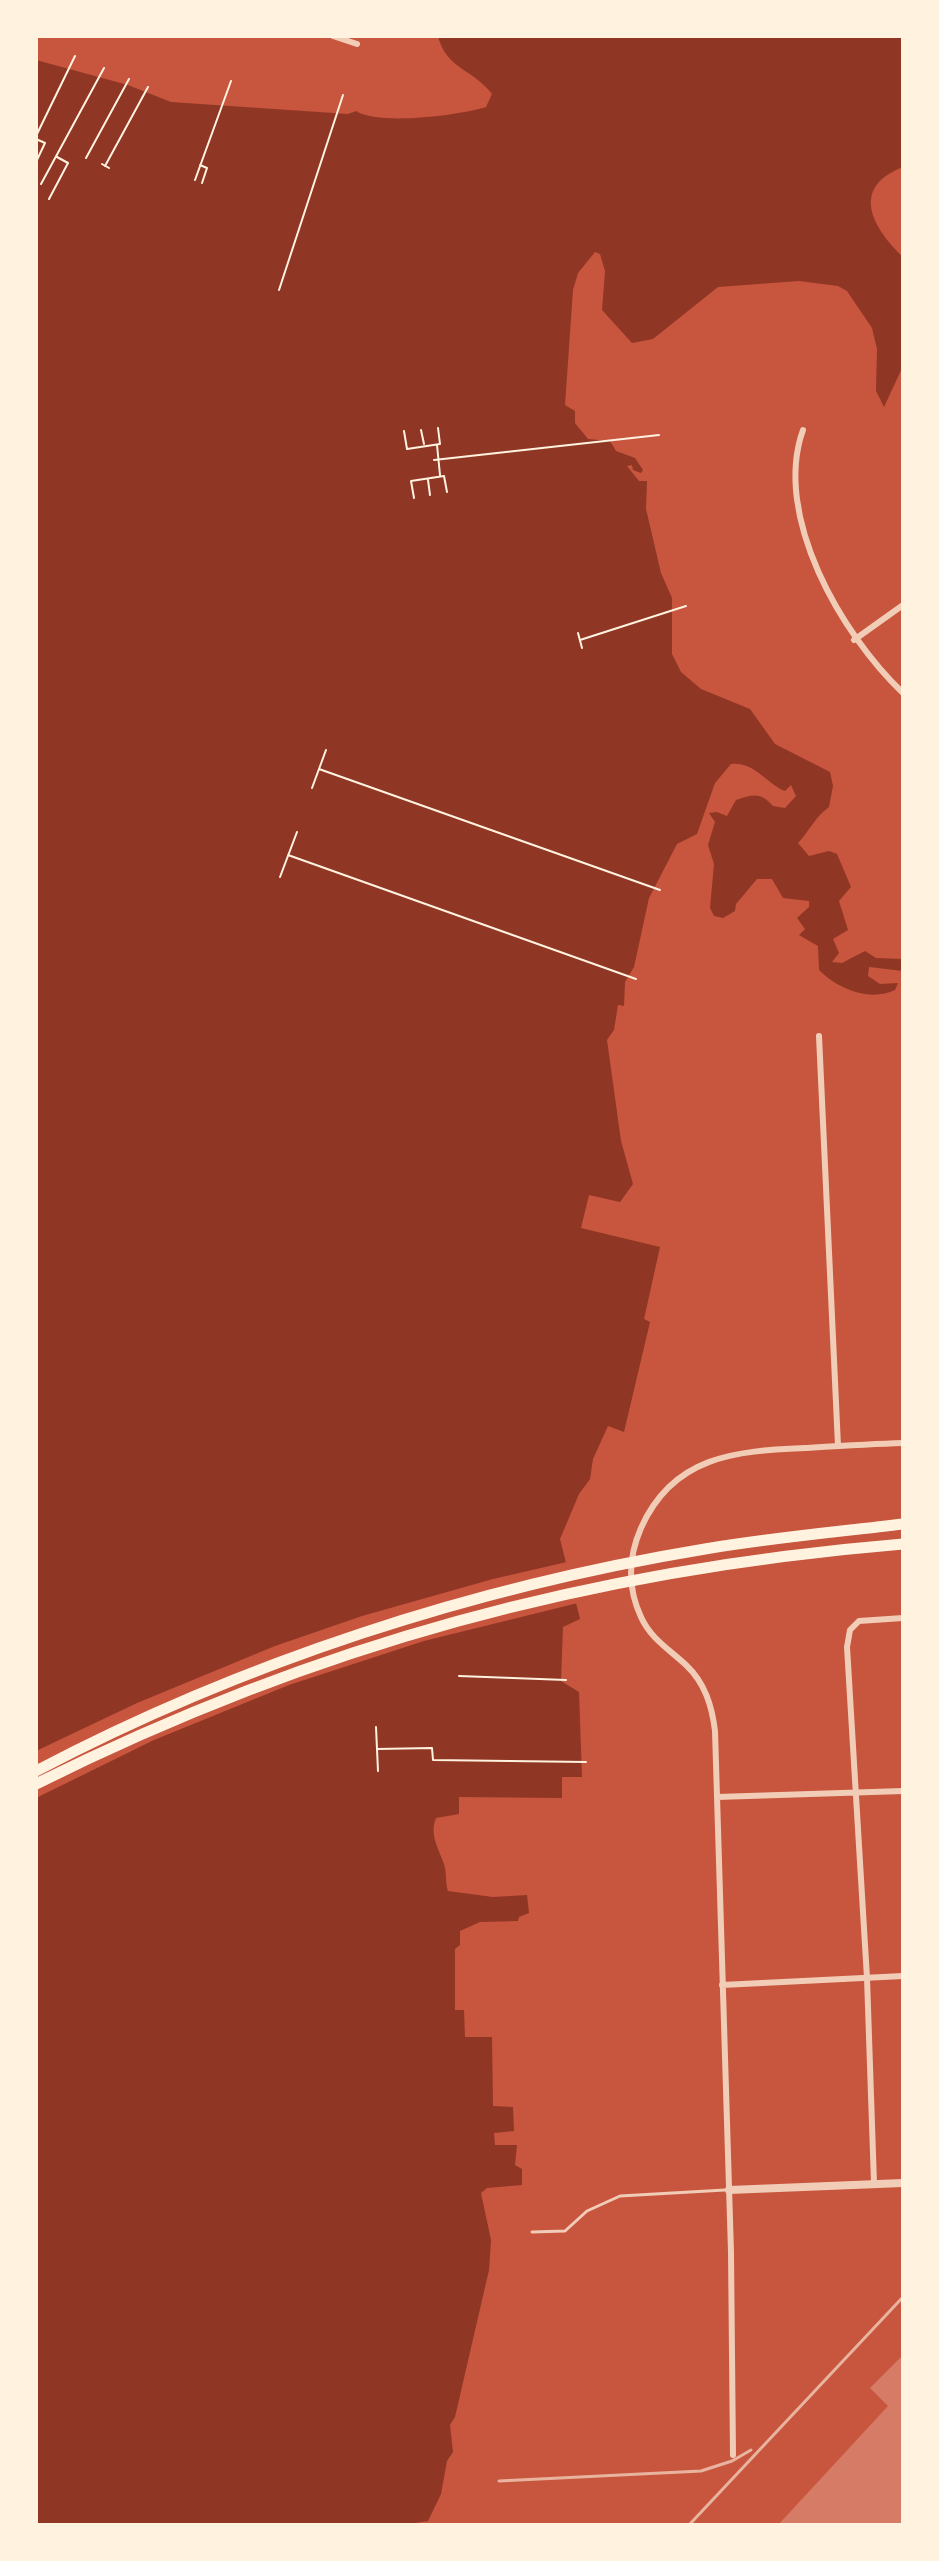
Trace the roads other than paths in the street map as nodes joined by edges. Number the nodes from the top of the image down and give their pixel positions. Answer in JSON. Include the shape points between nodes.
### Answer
{"nodes":[{"id":1,"x":333,"y":36,"type":"edge"},
{"id":2,"x":357,"y":44,"type":"dead end"},
{"id":3,"x":803,"y":430,"type":"dead end"},
{"id":4,"x":903,"y":605,"type":"edge"},
{"id":5,"x":854,"y":640,"type":"junction"},
{"id":6,"x":903,"y":693,"type":"edge"},
{"id":7,"x":819,"y":1036,"type":"dead end"},
{"id":8,"x":903,"y":1443,"type":"edge"},
{"id":9,"x":838,"y":1446,"type":"junction"},
{"id":10,"x":903,"y":1524,"type":"edge"},
{"id":11,"x":903,"y":1544,"type":"edge"},
{"id":12,"x":903,"y":1618,"type":"edge"},
{"id":13,"x":36,"y":1771,"type":"edge"},
{"id":14,"x":36,"y":1784,"type":"edge"},
{"id":15,"x":903,"y":1791,"type":"edge"},
{"id":16,"x":854,"y":1793,"type":"junction"},
{"id":17,"x":717,"y":1797,"type":"junction"},
{"id":18,"x":903,"y":1976,"type":"edge"},
{"id":19,"x":867,"y":1978,"type":"junction"},
{"id":20,"x":722,"y":1985,"type":"junction"},
{"id":21,"x":874,"y":2183,"type":"junction"},
{"id":22,"x":903,"y":2183,"type":"edge"},
{"id":23,"x":729,"y":2190,"type":"junction"},
{"id":24,"x":532,"y":2232,"type":"dead end"},
{"id":25,"x":733,"y":2455,"type":"dead end"}],
"edges":[{"from":1,"to":2,"type":"street"},
{"from":3,"to":5,"type":"street","via":[[796,468],[807,540],[819,576]]},
{"from":4,"to":5,"type":"street"},
{"from":5,"to":6,"type":"street"},
{"from":7,"to":9,"type":"street"},
{"from":8,"to":9,"type":"street"},
{"from":9,"to":17,"type":"street","via":[[748,1451],[708,1461],[657,1499],[635,1543],[631,1591],[642,1620],[656,1641],[696,1676],[709,1701]]},
{"from":10,"to":13,"type":"highway","via":[[678,1554],[455,1605],[183,1702]]},
{"from":11,"to":14,"type":"highway","via":[[566,1592],[393,1637],[216,1701]]},
{"from":12,"to":16,"type":"street","via":[[859,1621],[848,1638]]},
{"from":15,"to":16,"type":"street"},
{"from":16,"to":17,"type":"street"},
{"from":16,"to":19,"type":"street"},
{"from":17,"to":20,"type":"street"},
{"from":18,"to":19,"type":"street"},
{"from":19,"to":20,"type":"street"},
{"from":19,"to":21,"type":"street"},
{"from":20,"to":23,"type":"street"},
{"from":21,"to":22,"type":"street"},
{"from":21,"to":23,"type":"street"},
{"from":23,"to":24,"type":"lane","via":[[620,2196],[587,2211],[565,2231]]},
{"from":23,"to":25,"type":"street"}]}
